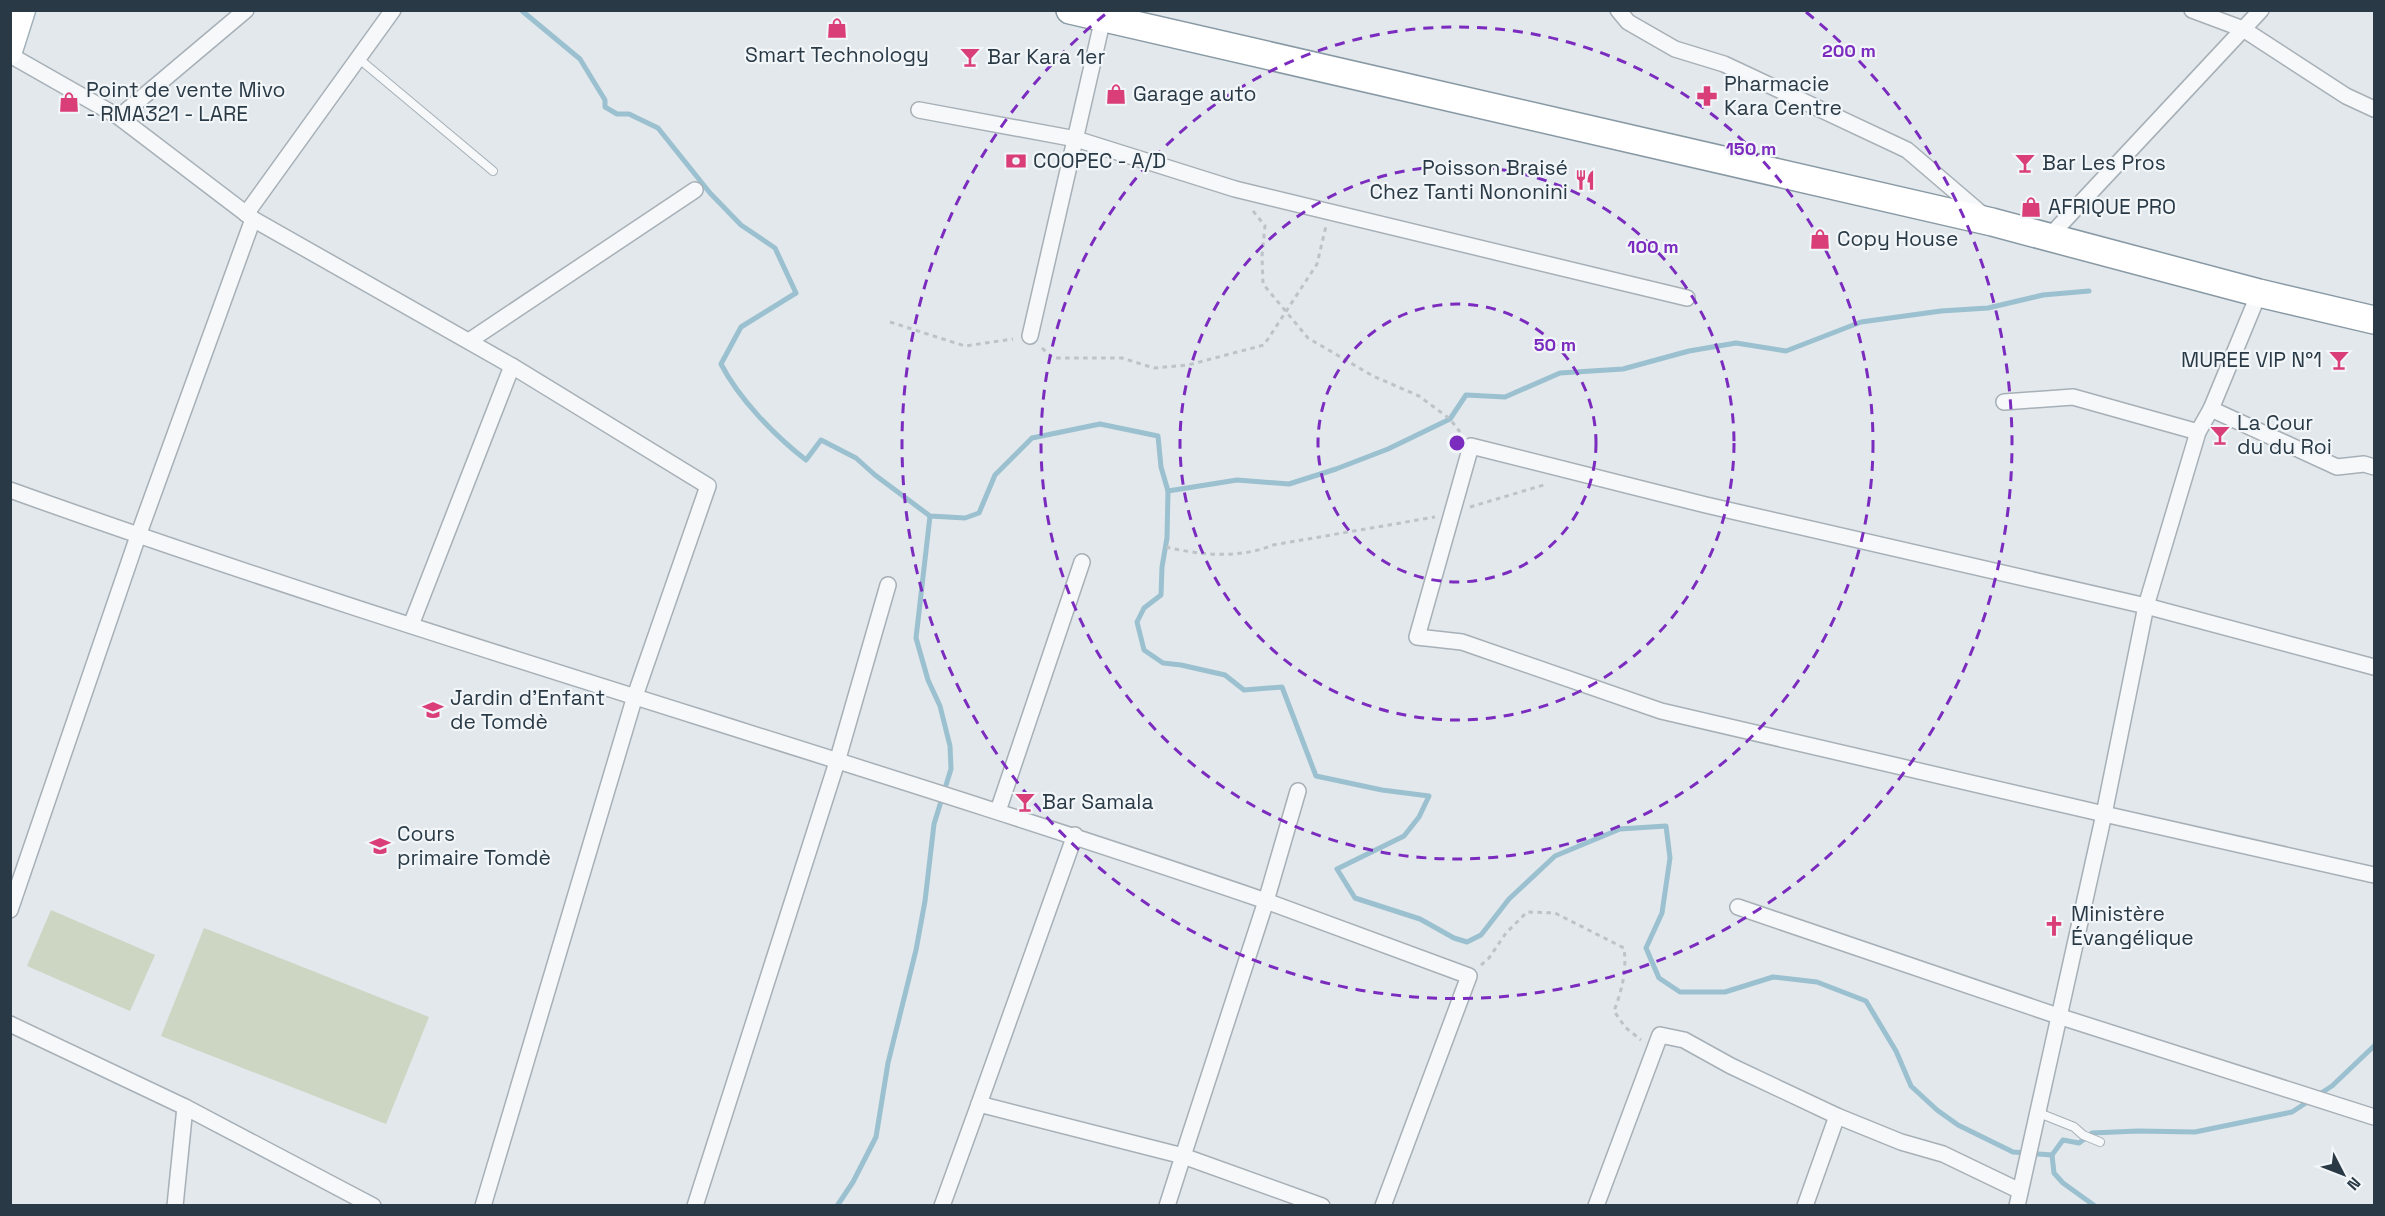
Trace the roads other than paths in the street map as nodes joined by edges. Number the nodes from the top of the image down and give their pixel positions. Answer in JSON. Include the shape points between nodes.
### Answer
{"nodes":[{"id":1,"x":23,"y":10,"type":"edge"},
{"id":2,"x":246,"y":10,"type":"edge"},
{"id":3,"x":393,"y":10,"type":"edge"},
{"id":4,"x":1070,"y":10,"type":"edge"},
{"id":5,"x":1618,"y":10,"type":"edge"},
{"id":6,"x":2192,"y":10,"type":"edge"},
{"id":7,"x":2260,"y":10,"type":"edge"},
{"id":8,"x":1103,"y":18,"type":"junction"},
{"id":9,"x":2243,"y":29,"type":"junction"},
{"id":10,"x":10,"y":53,"type":"edge"},
{"id":11,"x":358,"y":58,"type":"junction"},
{"id":12,"x":2374,"y":109,"type":"edge"},
{"id":13,"x":918,"y":110,"type":"dead end"},
{"id":14,"x":119,"y":117,"type":"junction"},
{"id":15,"x":1076,"y":139,"type":"junction"},
{"id":16,"x":493,"y":171,"type":"dead end"},
{"id":17,"x":694,"y":190,"type":"dead end"},
{"id":18,"x":250,"y":216,"type":"junction"},
{"id":19,"x":1992,"y":222,"type":"junction"},
{"id":20,"x":2047,"y":239,"type":"junction"},
{"id":21,"x":2259,"y":293,"type":"junction"},
{"id":22,"x":1687,"y":298,"type":"dead end"},
{"id":23,"x":2374,"y":320,"type":"edge"},
{"id":24,"x":1030,"y":336,"type":"road end"},
{"id":25,"x":469,"y":341,"type":"junction"},
{"id":26,"x":513,"y":366,"type":"junction"},
{"id":27,"x":2004,"y":402,"type":"dead end"},
{"id":28,"x":2211,"y":409,"type":"junction"},
{"id":29,"x":2198,"y":432,"type":"junction"},
{"id":30,"x":2374,"y":467,"type":"edge"},
{"id":31,"x":10,"y":490,"type":"edge"},
{"id":32,"x":138,"y":536,"type":"junction"},
{"id":33,"x":1082,"y":562,"type":"dead end"},
{"id":34,"x":888,"y":585,"type":"dead end"},
{"id":35,"x":2146,"y":606,"type":"junction"},
{"id":36,"x":411,"y":624,"type":"junction"},
{"id":37,"x":2374,"y":667,"type":"edge"},
{"id":38,"x":635,"y":696,"type":"junction"},
{"id":39,"x":837,"y":762,"type":"junction"},
{"id":40,"x":1298,"y":791,"type":"dead end"},
{"id":41,"x":998,"y":811,"type":"junction"},
{"id":42,"x":2104,"y":814,"type":"junction"},
{"id":43,"x":1075,"y":835,"type":"junction"},
{"id":44,"x":2374,"y":875,"type":"edge"},
{"id":45,"x":1266,"y":901,"type":"junction"},
{"id":46,"x":1738,"y":907,"type":"dead end"},
{"id":47,"x":10,"y":910,"type":"edge"},
{"id":48,"x":2058,"y":1016,"type":"junction"},
{"id":49,"x":10,"y":1024,"type":"edge"},
{"id":50,"x":979,"y":1104,"type":"junction"},
{"id":51,"x":185,"y":1107,"type":"junction"},
{"id":52,"x":2038,"y":1113,"type":"junction"},
{"id":53,"x":1837,"y":1116,"type":"junction"},
{"id":54,"x":2374,"y":1117,"type":"edge"},
{"id":55,"x":2096,"y":1141,"type":"dead end"},
{"id":56,"x":1183,"y":1156,"type":"junction"},
{"id":57,"x":2019,"y":1198,"type":"edge"},
{"id":58,"x":175,"y":1206,"type":"edge"},
{"id":59,"x":373,"y":1206,"type":"edge"},
{"id":60,"x":483,"y":1206,"type":"edge"},
{"id":61,"x":694,"y":1206,"type":"edge"},
{"id":62,"x":942,"y":1206,"type":"edge"},
{"id":63,"x":1167,"y":1206,"type":"edge"},
{"id":64,"x":1322,"y":1206,"type":"edge"},
{"id":65,"x":1383,"y":1206,"type":"edge"},
{"id":66,"x":1596,"y":1206,"type":"edge"},
{"id":67,"x":1805,"y":1206,"type":"edge"}],
"edges":[{"from":1,"to":10,"type":"main road"},
{"from":2,"to":14,"type":"street"},
{"from":3,"to":11,"type":"street"},
{"from":4,"to":8,"type":"highway"},
{"from":5,"to":19,"type":"street","via":[[1628,22],[1676,49],[1724,64],[1907,150]]},
{"from":6,"to":9,"type":"street"},
{"from":7,"to":9,"type":"street"},
{"from":8,"to":15,"type":"street"},
{"from":8,"to":19,"type":"highway"},
{"from":9,"to":12,"type":"street","via":[[2346,96]]},
{"from":9,"to":20,"type":"street"},
{"from":10,"to":14,"type":"street"},
{"from":11,"to":16,"type":"lane"},
{"from":11,"to":18,"type":"street"},
{"from":13,"to":15,"type":"street"},
{"from":14,"to":18,"type":"street"},
{"from":15,"to":22,"type":"street","via":[[1234,189]]},
{"from":15,"to":24,"type":"street"},
{"from":17,"to":25,"type":"street"},
{"from":18,"to":25,"type":"street"},
{"from":18,"to":32,"type":"street"},
{"from":19,"to":20,"type":"highway"},
{"from":20,"to":21,"type":"highway"},
{"from":21,"to":23,"type":"highway"},
{"from":21,"to":28,"type":"street"},
{"from":25,"to":26,"type":"street"},
{"from":26,"to":36,"type":"street"},
{"from":26,"to":38,"type":"street","via":[[708,486]]},
{"from":27,"to":29,"type":"street","via":[[2073,397]]},
{"from":28,"to":29,"type":"street"},
{"from":28,"to":30,"type":"street","via":[[2337,467]]},
{"from":29,"to":35,"type":"street"},
{"from":31,"to":32,"type":"street"},
{"from":32,"to":36,"type":"street"},
{"from":32,"to":47,"type":"street"},
{"from":33,"to":41,"type":"street"},
{"from":34,"to":39,"type":"street"},
{"from":35,"to":37,"type":"street"},
{"from":35,"to":42,"type":"street"},
{"from":35,"to":42,"type":"street","via":[[1706,505],[1471,446],[1418,637],[1462,642],[1661,711]]},
{"from":36,"to":38,"type":"street"},
{"from":38,"to":39,"type":"street"},
{"from":38,"to":60,"type":"street"},
{"from":39,"to":41,"type":"street"},
{"from":39,"to":61,"type":"street"},
{"from":40,"to":45,"type":"street"},
{"from":41,"to":43,"type":"street"},
{"from":42,"to":44,"type":"street"},
{"from":42,"to":48,"type":"street"},
{"from":43,"to":45,"type":"street"},
{"from":43,"to":50,"type":"street"},
{"from":45,"to":56,"type":"street"},
{"from":45,"to":65,"type":"street","via":[[1469,976]]},
{"from":46,"to":48,"type":"street"},
{"from":48,"to":52,"type":"street"},
{"from":48,"to":54,"type":"street"},
{"from":49,"to":51,"type":"street"},
{"from":50,"to":56,"type":"street"},
{"from":50,"to":62,"type":"street"},
{"from":51,"to":58,"type":"street"},
{"from":51,"to":59,"type":"street"},
{"from":52,"to":55,"type":"lane","via":[[2074,1127]]},
{"from":52,"to":57,"type":"street"},
{"from":53,"to":57,"type":"street","via":[[1943,1154]]},
{"from":53,"to":66,"type":"street","via":[[1684,1040],[1660,1035]]},
{"from":53,"to":67,"type":"street"},
{"from":56,"to":63,"type":"street"},
{"from":56,"to":64,"type":"street"}]}
